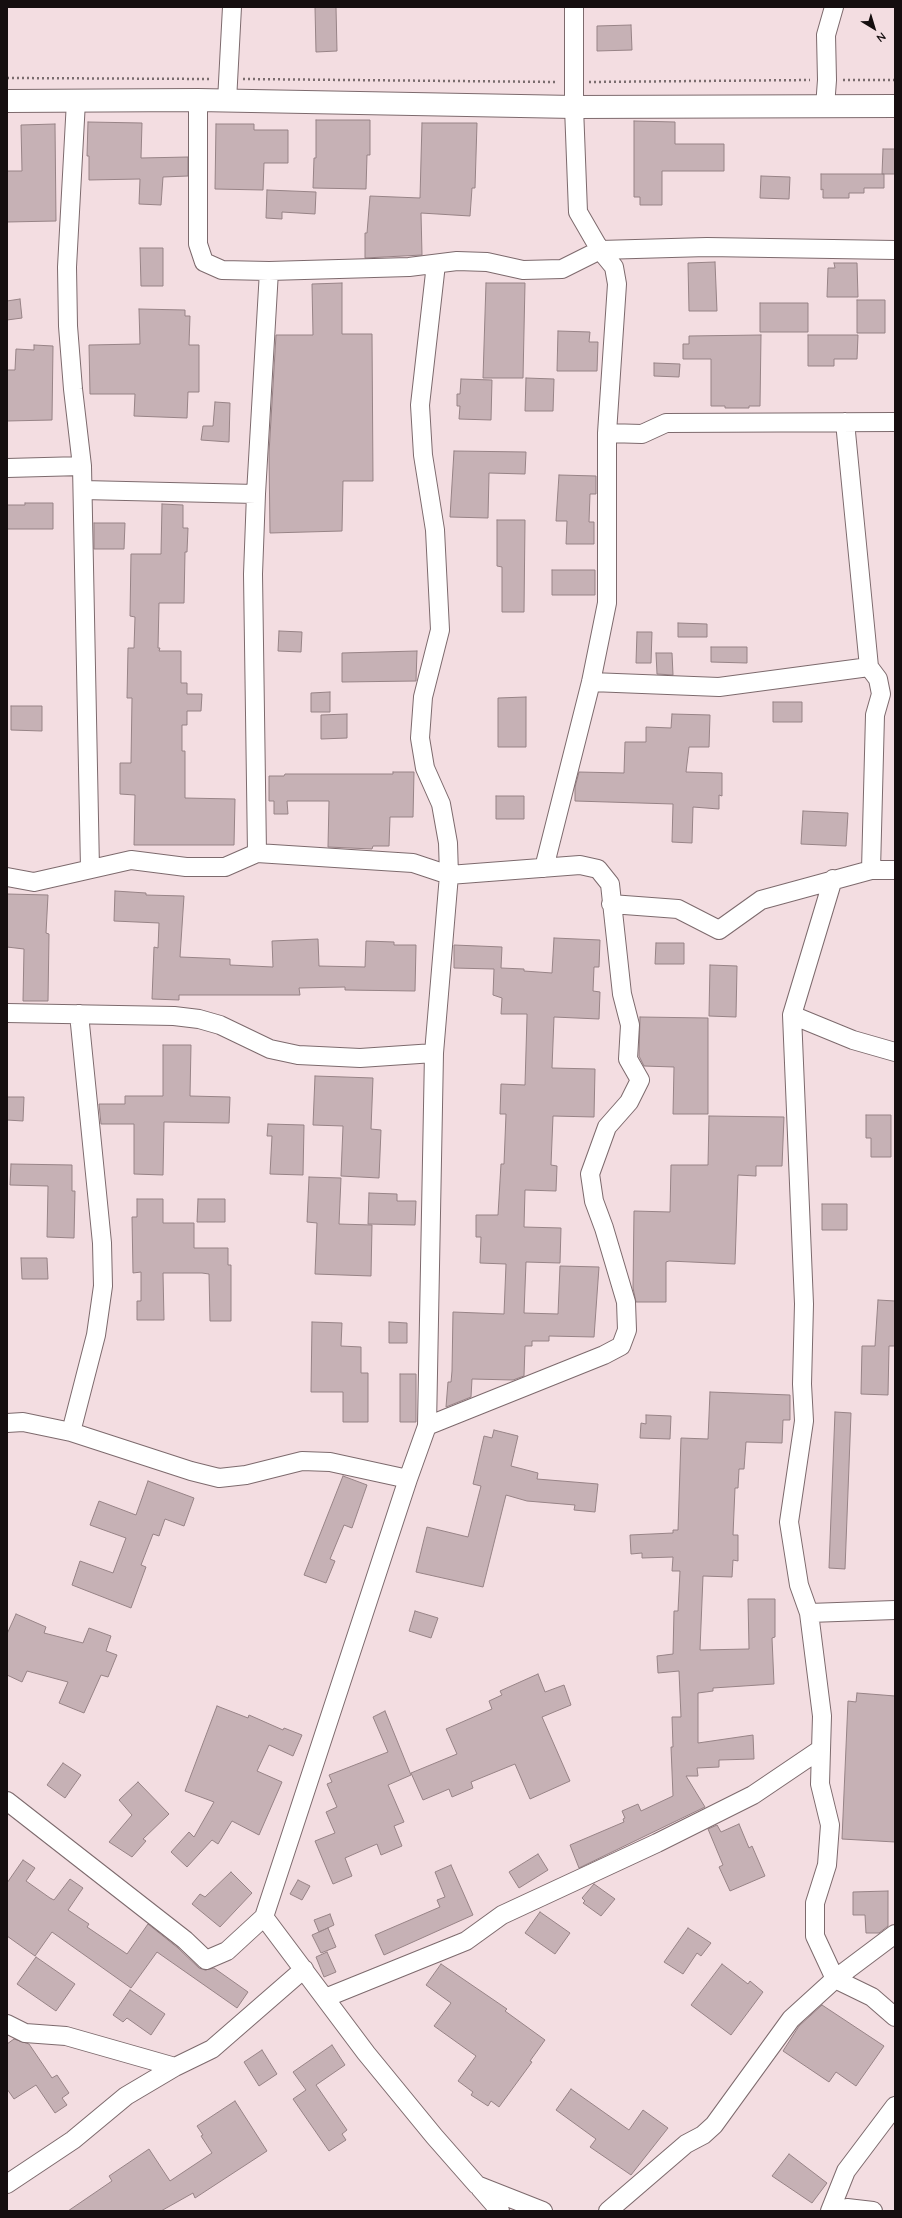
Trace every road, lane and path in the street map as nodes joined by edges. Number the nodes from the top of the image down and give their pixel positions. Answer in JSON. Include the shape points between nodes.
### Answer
{"nodes":[{"id":1,"x":232,"y":7,"type":"edge"},
{"id":2,"x":574,"y":7,"type":"edge"},
{"id":3,"x":834,"y":7,"type":"edge"},
{"id":4,"x":7,"y":78,"type":"edge"},
{"id":5,"x":228,"y":79,"type":"junction"},
{"id":6,"x":827,"y":80,"type":"junction"},
{"id":7,"x":895,"y":80,"type":"edge"},
{"id":8,"x":574,"y":82,"type":"junction"},
{"id":9,"x":198,"y":100,"type":"junction"},
{"id":10,"x":7,"y":101,"type":"edge"},
{"id":11,"x":227,"y":101,"type":"junction"},
{"id":12,"x":76,"y":102,"type":"junction"},
{"id":13,"x":895,"y":106,"type":"edge"},
{"id":14,"x":574,"y":107,"type":"junction"},
{"id":15,"x":825,"y":107,"type":"junction"},
{"id":16,"x":600,"y":250,"type":"junction"},
{"id":17,"x":895,"y":250,"type":"edge"},
{"id":18,"x":436,"y":264,"type":"junction"},
{"id":19,"x":269,"y":271,"type":"junction"},
{"id":20,"x":845,"y":422,"type":"junction"},
{"id":21,"x":895,"y":422,"type":"edge"},
{"id":22,"x":607,"y":434,"type":"junction"},
{"id":23,"x":82,"y":466,"type":"junction"},
{"id":24,"x":7,"y":468,"type":"edge"},
{"id":25,"x":83,"y":490,"type":"junction"},
{"id":26,"x":256,"y":494,"type":"junction"},
{"id":27,"x":869,"y":668,"type":"junction"},
{"id":28,"x":591,"y":682,"type":"junction"},
{"id":29,"x":257,"y":853,"type":"junction"},
{"id":30,"x":544,"y":868,"type":"junction"},
{"id":31,"x":90,"y":869,"type":"junction"},
{"id":32,"x":871,"y":870,"type":"junction"},
{"id":33,"x":895,"y":870,"type":"edge"},
{"id":34,"x":449,"y":875,"type":"junction"},
{"id":35,"x":7,"y":877,"type":"edge"},
{"id":36,"x":833,"y":880,"type":"junction"},
{"id":37,"x":611,"y":904,"type":"junction"},
{"id":38,"x":7,"y":1013,"type":"edge"},
{"id":39,"x":79,"y":1014,"type":"junction"},
{"id":40,"x":792,"y":1015,"type":"junction"},
{"id":41,"x":895,"y":1052,"type":"edge"},
{"id":42,"x":434,"y":1053,"type":"junction"},
{"id":43,"x":7,"y":1423,"type":"edge"},
{"id":44,"x":427,"y":1426,"type":"junction"},
{"id":45,"x":71,"y":1432,"type":"junction"},
{"id":46,"x":408,"y":1479,"type":"junction"},
{"id":47,"x":895,"y":1610,"type":"edge"},
{"id":48,"x":809,"y":1613,"type":"junction"},
{"id":49,"x":821,"y":1750,"type":"junction"},
{"id":50,"x":7,"y":1801,"type":"edge"},
{"id":51,"x":264,"y":1917,"type":"junction"},
{"id":52,"x":895,"y":1934,"type":"edge"},
{"id":53,"x":304,"y":1969,"type":"junction"},
{"id":54,"x":835,"y":1979,"type":"junction"},
{"id":55,"x":325,"y":1998,"type":"junction"},
{"id":56,"x":895,"y":2017,"type":"edge"},
{"id":57,"x":7,"y":2024,"type":"edge"},
{"id":58,"x":175,"y":2067,"type":"junction"},
{"id":59,"x":895,"y":2106,"type":"edge"},
{"id":60,"x":7,"y":2184,"type":"edge"},
{"id":61,"x":477,"y":2185,"type":"junction"},
{"id":62,"x":500,"y":2211,"type":"edge"},
{"id":63,"x":543,"y":2211,"type":"edge"},
{"id":64,"x":608,"y":2211,"type":"edge"},
{"id":65,"x":830,"y":2211,"type":"edge"},
{"id":66,"x":840,"y":2211,"type":"edge"},
{"id":67,"x":873,"y":2211,"type":"edge"}],
"edges":[{"from":1,"to":5,"type":"street"},
{"from":2,"to":8,"type":"street"},
{"from":3,"to":6,"type":"street","via":[[826,36]]},
{"from":4,"to":5,"type":"path"},
{"from":5,"to":8,"type":"path"},
{"from":5,"to":11,"type":"street"},
{"from":6,"to":7,"type":"path"},
{"from":6,"to":8,"type":"path"},
{"from":6,"to":15,"type":"street"},
{"from":8,"to":14,"type":"street"},
{"from":9,"to":11,"type":"street"},
{"from":9,"to":12,"type":"street"},
{"from":9,"to":19,"type":"street","via":[[198,244],[204,262],[222,270]]},
{"from":10,"to":12,"type":"street"},
{"from":11,"to":14,"type":"street"},
{"from":12,"to":23,"type":"street","via":[[67,267],[68,326]]},
{"from":13,"to":15,"type":"street"},
{"from":14,"to":15,"type":"street"},
{"from":14,"to":16,"type":"street","via":[[578,212]]},
{"from":16,"to":17,"type":"street","via":[[706,247]]},
{"from":16,"to":18,"type":"street","via":[[562,269],[523,270],[487,262],[457,261]]},
{"from":16,"to":22,"type":"street","via":[[614,267],[617,284]]},
{"from":18,"to":19,"type":"street"},
{"from":18,"to":34,"type":"street","via":[[420,405],[423,455],[435,530],[440,630],[423,697],[420,738],[425,768],[441,804],[448,843]]},
{"from":19,"to":26,"type":"street"},
{"from":20,"to":21,"type":"street"},
{"from":20,"to":22,"type":"street","via":[[666,423],[642,434]]},
{"from":20,"to":27,"type":"street"},
{"from":22,"to":28,"type":"street","via":[[606,603]]},
{"from":23,"to":24,"type":"street"},
{"from":23,"to":25,"type":"street"},
{"from":25,"to":26,"type":"street"},
{"from":25,"to":31,"type":"street"},
{"from":26,"to":29,"type":"street","via":[[253,574]]},
{"from":27,"to":28,"type":"street","via":[[719,687]]},
{"from":27,"to":32,"type":"street","via":[[878,680],[881,694],[875,715]]},
{"from":28,"to":30,"type":"street"},
{"from":29,"to":31,"type":"street","via":[[225,867],[186,867],[131,860]]},
{"from":29,"to":34,"type":"street","via":[[413,863]]},
{"from":30,"to":34,"type":"street"},
{"from":30,"to":37,"type":"street","via":[[580,865],[598,869],[610,884]]},
{"from":31,"to":35,"type":"street","via":[[34,882]]},
{"from":32,"to":33,"type":"street"},
{"from":32,"to":36,"type":"street"},
{"from":34,"to":42,"type":"street"},
{"from":36,"to":37,"type":"street","via":[[760,900],[719,930],[678,908]]},
{"from":36,"to":40,"type":"street"},
{"from":37,"to":44,"type":"street","via":[[622,994],[630,1024],[628,1059],[640,1080],[629,1102],[607,1127],[590,1174],[594,1201],[626,1302],[627,1330],[621,1346],[604,1355]]},
{"from":38,"to":39,"type":"street"},
{"from":39,"to":42,"type":"street","via":[[200,1019],[220,1025],[270,1049],[298,1055],[360,1058]]},
{"from":39,"to":45,"type":"street","via":[[102,1243],[103,1286],[96,1335]]},
{"from":40,"to":41,"type":"street","via":[[853,1040]]},
{"from":40,"to":48,"type":"street","via":[[804,1304],[804,1421],[789,1522],[799,1585]]},
{"from":42,"to":44,"type":"street"},
{"from":43,"to":45,"type":"street","via":[[23,1422]]},
{"from":44,"to":46,"type":"street"},
{"from":45,"to":46,"type":"street","via":[[219,1478],[246,1475],[302,1461],[330,1462]]},
{"from":46,"to":51,"type":"street"},
{"from":47,"to":48,"type":"street"},
{"from":48,"to":49,"type":"street","via":[[822,1716]]},
{"from":49,"to":54,"type":"street","via":[[820,1784],[830,1825],[827,1865],[815,1903],[815,1936]]},
{"from":49,"to":55,"type":"street","via":[[752,1795],[657,1843],[502,1915],[466,1941]]},
{"from":50,"to":51,"type":"street","via":[[185,1940],[206,1960],[227,1951]]},
{"from":51,"to":53,"type":"street"},
{"from":52,"to":54,"type":"street"},
{"from":53,"to":55,"type":"street"},
{"from":53,"to":58,"type":"street","via":[[212,2049]]},
{"from":54,"to":56,"type":"street","via":[[872,1998]]},
{"from":54,"to":64,"type":"street","via":[[790,2019],[714,2125],[703,2135],[686,2144]]},
{"from":55,"to":61,"type":"street","via":[[366,2053]]},
{"from":57,"to":58,"type":"street","via":[[25,2033],[66,2036]]},
{"from":58,"to":60,"type":"street","via":[[126,2096],[73,2140]]},
{"from":59,"to":65,"type":"street","via":[[846,2171]]},
{"from":61,"to":62,"type":"street"},
{"from":61,"to":63,"type":"street"},
{"from":66,"to":67,"type":"street","via":[[847,2208]]}]}
